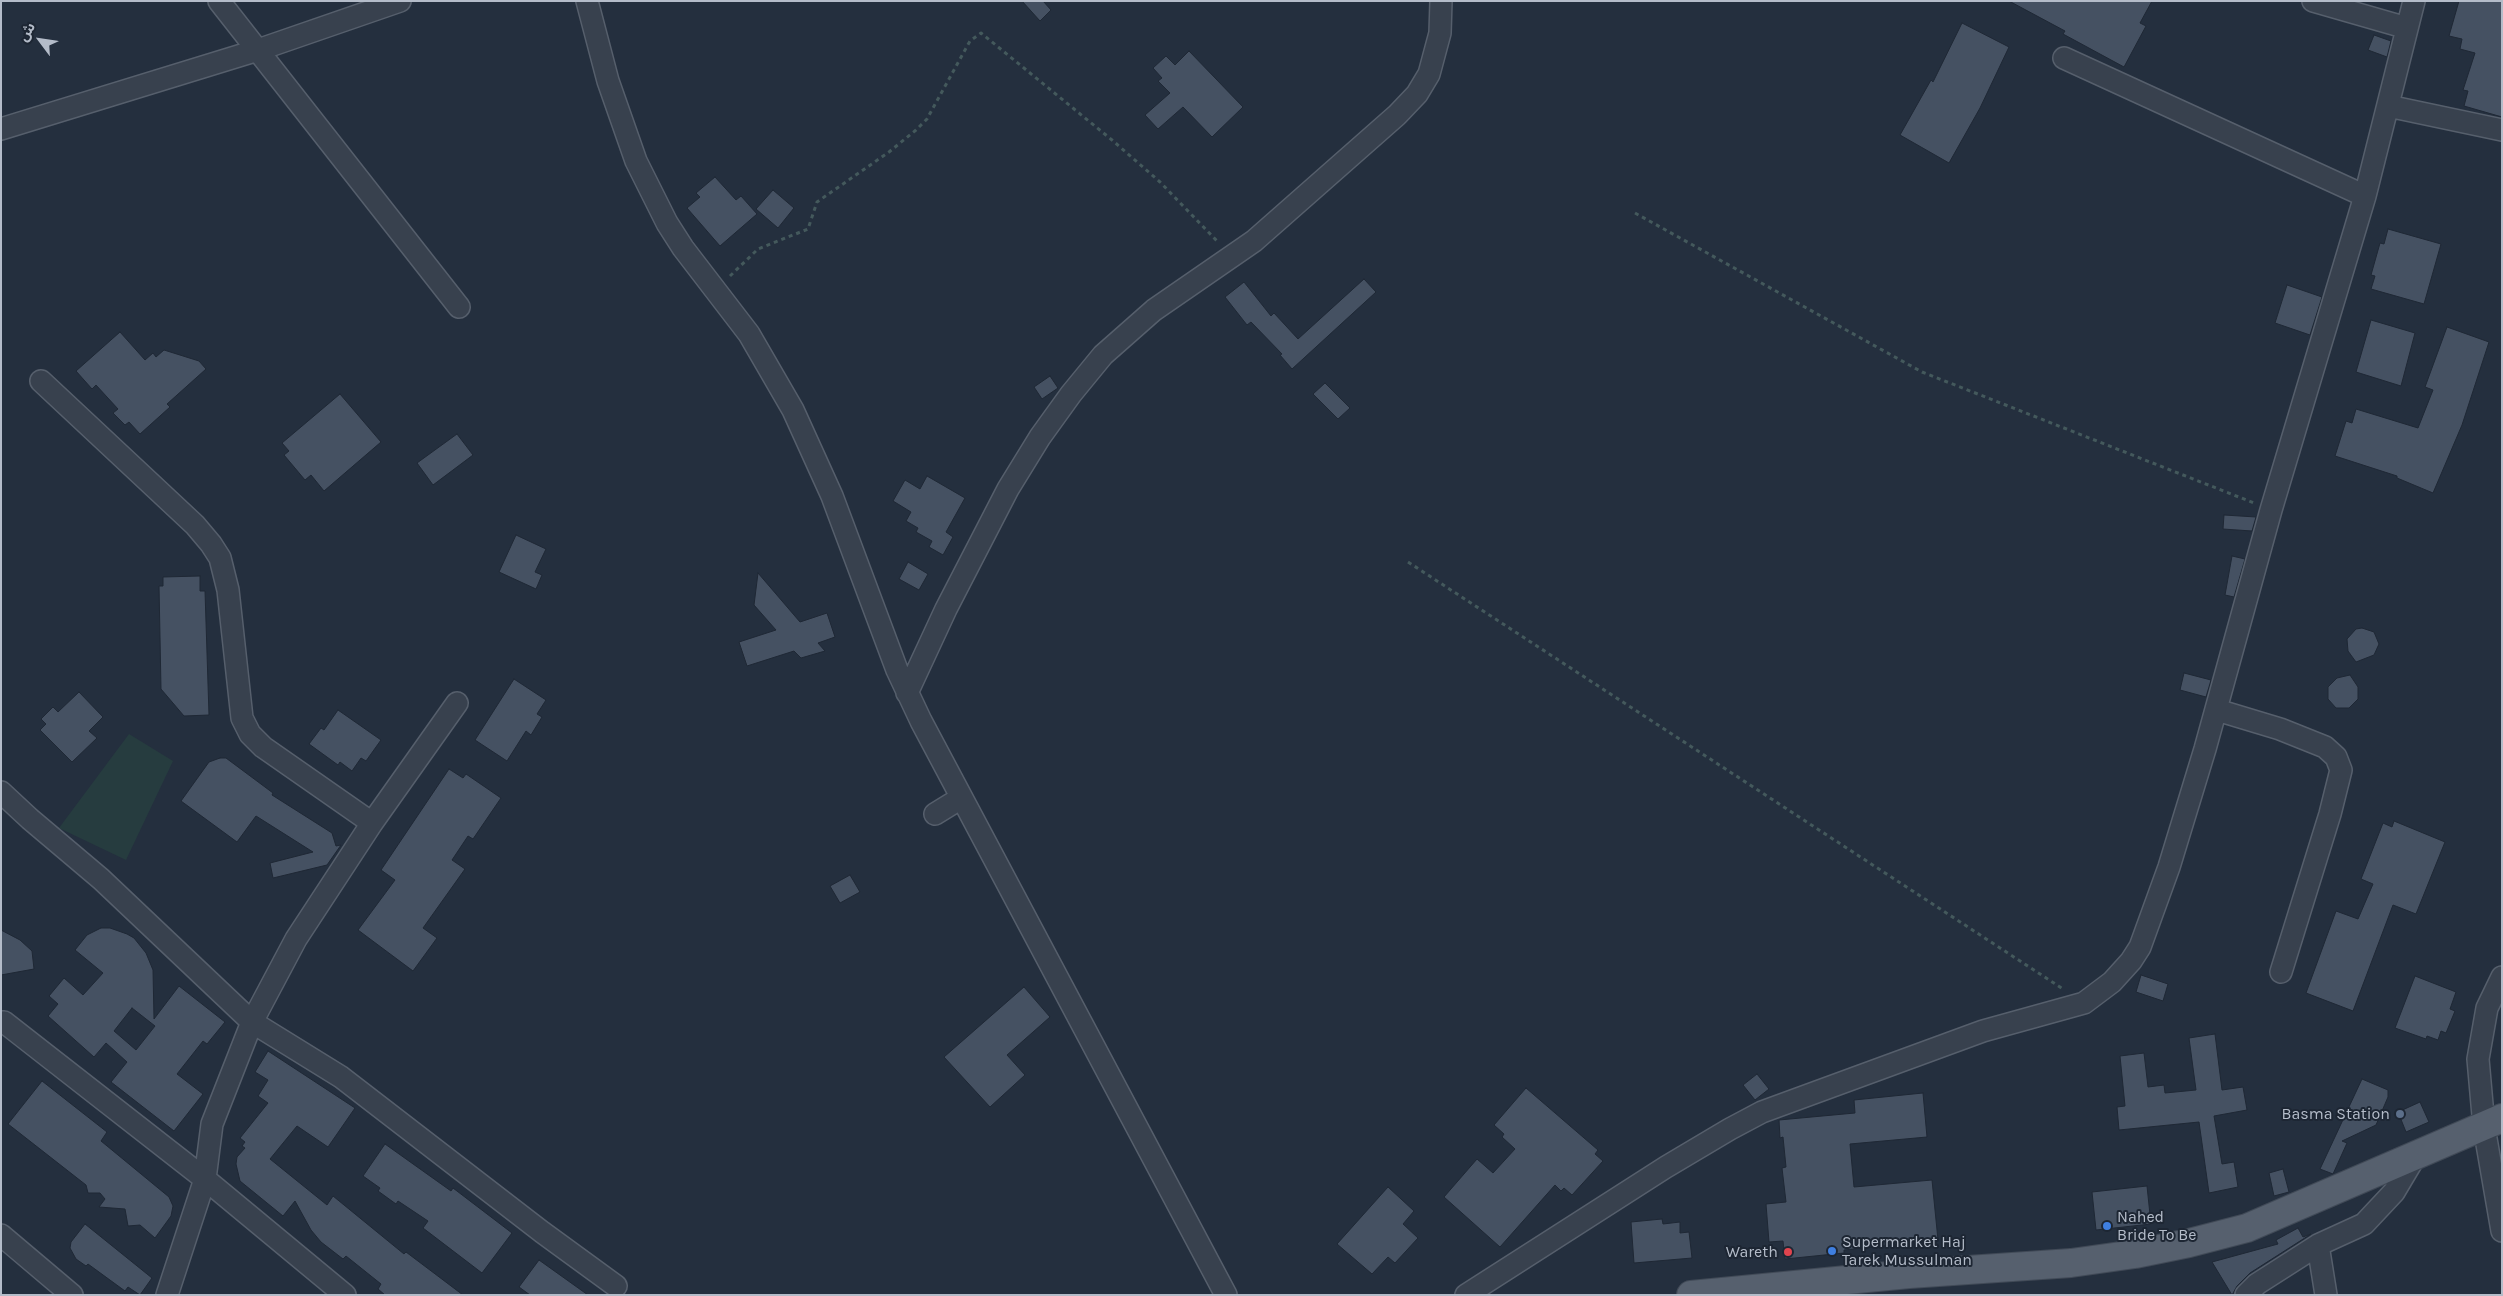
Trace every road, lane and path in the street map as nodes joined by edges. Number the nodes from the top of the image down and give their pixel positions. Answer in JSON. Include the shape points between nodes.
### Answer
{"nodes":[{"id":1,"x":220,"y":1,"type":"edge"},
{"id":2,"x":400,"y":1,"type":"edge"},
{"id":3,"x":587,"y":1,"type":"edge"},
{"id":4,"x":1442,"y":1,"type":"edge"},
{"id":5,"x":2313,"y":1,"type":"edge"},
{"id":6,"x":2414,"y":1,"type":"edge"},
{"id":7,"x":2407,"y":28,"type":"junction"},
{"id":8,"x":258,"y":50,"type":"junction"},
{"id":9,"x":2064,"y":58,"type":"dead end"},
{"id":10,"x":2388,"y":106,"type":"junction"},
{"id":11,"x":1,"y":129,"type":"edge"},
{"id":12,"x":2502,"y":130,"type":"edge"},
{"id":13,"x":2365,"y":196,"type":"junction"},
{"id":14,"x":1636,"y":213,"type":"dead end"},
{"id":15,"x":1232,"y":256,"type":"junction"},
{"id":16,"x":715,"y":290,"type":"junction"},
{"id":17,"x":459,"y":307,"type":"dead end"},
{"id":18,"x":42,"y":381,"type":"dead end"},
{"id":19,"x":2271,"y":510,"type":"junction"},
{"id":20,"x":1408,"y":562,"type":"dead end"},
{"id":21,"x":907,"y":693,"type":"junction"},
{"id":22,"x":457,"y":704,"type":"dead end"},
{"id":23,"x":2216,"y":710,"type":"junction"},
{"id":24,"x":1,"y":792,"type":"edge"},
{"id":25,"x":961,"y":798,"type":"junction"},
{"id":26,"x":935,"y":814,"type":"dead end"},
{"id":27,"x":372,"y":823,"type":"junction"},
{"id":28,"x":2280,"y":972,"type":"dead end"},
{"id":29,"x":2502,"y":977,"type":"edge"},
{"id":30,"x":2084,"y":1003,"type":"junction"},
{"id":31,"x":4,"y":1022,"type":"dead end"},
{"id":32,"x":252,"y":1022,"type":"junction"},
{"id":33,"x":2493,"y":1122,"type":"edge"},
{"id":34,"x":2416,"y":1155,"type":"junction"},
{"id":35,"x":205,"y":1180,"type":"junction"},
{"id":36,"x":2502,"y":1231,"type":"edge"},
{"id":37,"x":1,"y":1235,"type":"edge"},
{"id":38,"x":2318,"y":1245,"type":"junction"},
{"id":39,"x":616,"y":1286,"type":"dead end"},
{"id":40,"x":1796,"y":1290,"type":"edge"},
{"id":41,"x":72,"y":1295,"type":"edge"},
{"id":42,"x":167,"y":1295,"type":"edge"},
{"id":43,"x":345,"y":1295,"type":"edge"},
{"id":44,"x":1226,"y":1295,"type":"edge"},
{"id":45,"x":1466,"y":1295,"type":"edge"},
{"id":46,"x":1691,"y":1295,"type":"edge"},
{"id":47,"x":2246,"y":1295,"type":"edge"},
{"id":48,"x":2326,"y":1295,"type":"edge"}],
"edges":[{"from":1,"to":8,"type":"street"},
{"from":2,"to":8,"type":"street"},
{"from":3,"to":16,"type":"street","via":[[608,81],[636,161],[667,223]]},
{"from":4,"to":15,"type":"street","via":[[1440,33],[1429,74],[1417,94],[1254,241]]},
{"from":5,"to":7,"type":"street"},
{"from":6,"to":7,"type":"street"},
{"from":7,"to":10,"type":"street"},
{"from":8,"to":11,"type":"street"},
{"from":8,"to":17,"type":"street"},
{"from":9,"to":13,"type":"street"},
{"from":10,"to":12,"type":"street"},
{"from":10,"to":13,"type":"street"},
{"from":13,"to":19,"type":"street"},
{"from":14,"to":19,"type":"path","via":[[1922,372]]},
{"from":15,"to":16,"type":"path","via":[[1160,182],[981,33],[970,41],[927,119],[916,130],[817,202],[808,230],[758,249]]},
{"from":15,"to":21,"type":"street","via":[[1154,310],[1103,355],[1071,394],[1008,488]]},
{"from":16,"to":21,"type":"street","via":[[749,334],[793,410],[832,496]]},
{"from":18,"to":27,"type":"street","via":[[188,518],[220,558],[228,590],[242,718],[250,734],[263,747]]},
{"from":19,"to":23,"type":"street"},
{"from":20,"to":30,"type":"path"},
{"from":21,"to":25,"type":"street"},
{"from":22,"to":27,"type":"street"},
{"from":23,"to":28,"type":"street","via":[[2280,729],[2325,747],[2336,757],[2341,770]]},
{"from":23,"to":30,"type":"street","via":[[2169,867],[2140,947],[2112,982]]},
{"from":24,"to":32,"type":"street","via":[[101,879]]},
{"from":25,"to":26,"type":"street"},
{"from":25,"to":44,"type":"street"},
{"from":27,"to":32,"type":"street","via":[[296,939]]},
{"from":29,"to":33,"type":"street","via":[[2487,1008],[2478,1059]]},
{"from":30,"to":45,"type":"street","via":[[1983,1031],[1762,1112],[1658,1172]]},
{"from":31,"to":35,"type":"street"},
{"from":32,"to":35,"type":"street","via":[[212,1124]]},
{"from":32,"to":39,"type":"street","via":[[341,1077]]},
{"from":33,"to":34,"type":"main road"},
{"from":33,"to":36,"type":"street"},
{"from":34,"to":38,"type":"street","via":[[2394,1192],[2364,1224]]},
{"from":34,"to":40,"type":"main road","via":[[2246,1228],[2135,1254],[1909,1274]]},
{"from":35,"to":42,"type":"street"},
{"from":35,"to":43,"type":"street"},
{"from":37,"to":41,"type":"street"},
{"from":38,"to":47,"type":"street","via":[[2257,1284]]},
{"from":38,"to":48,"type":"street"},
{"from":40,"to":46,"type":"main road"}]}
